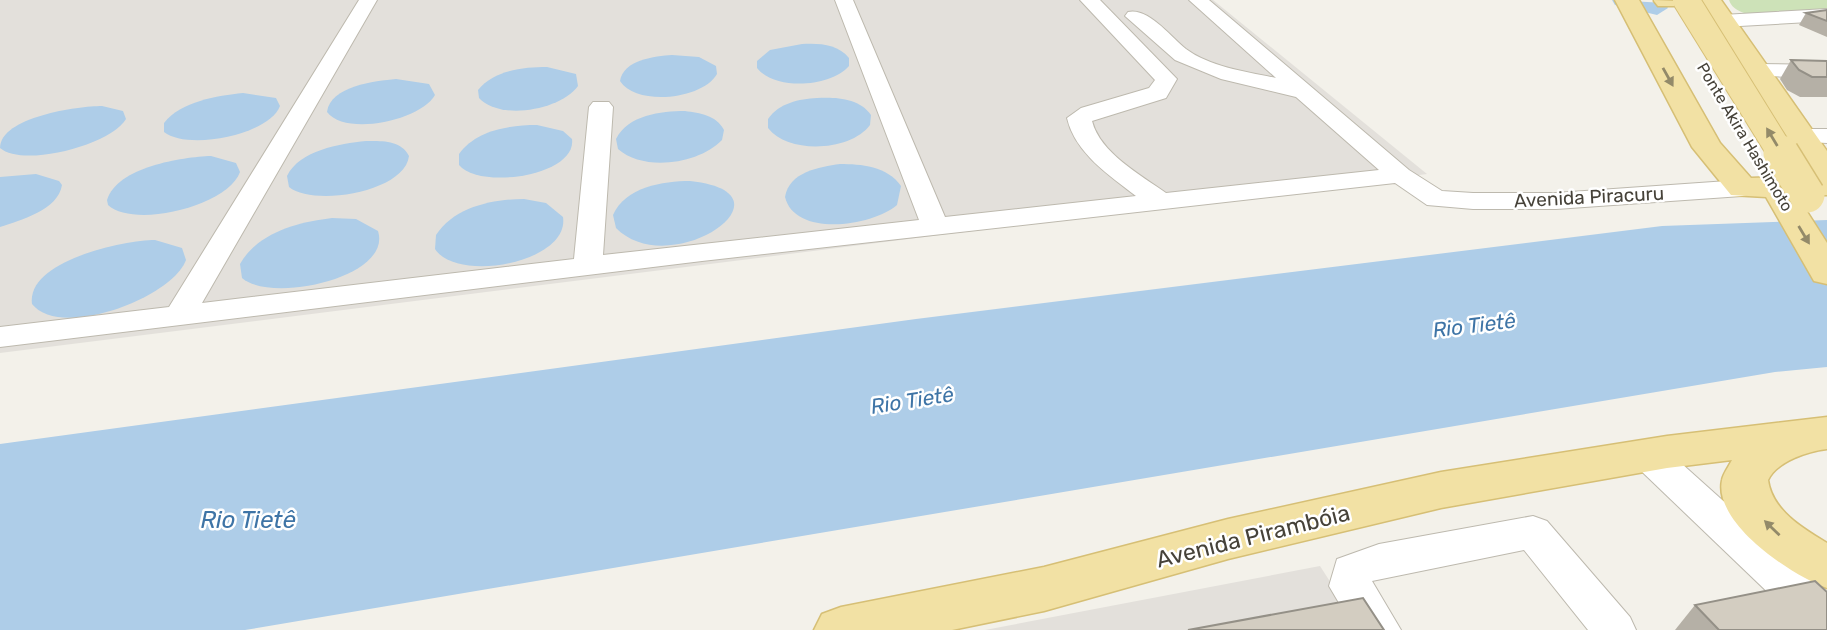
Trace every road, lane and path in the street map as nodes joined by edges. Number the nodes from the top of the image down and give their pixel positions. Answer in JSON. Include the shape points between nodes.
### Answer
{"nodes":[{"id":1,"x":368,"y":0,"type":"edge"},
{"id":2,"x":844,"y":0,"type":"edge"},
{"id":3,"x":1089,"y":0,"type":"edge"},
{"id":4,"x":1119,"y":0,"type":"edge"},
{"id":5,"x":1198,"y":0,"type":"edge"},
{"id":6,"x":1666,"y":0,"type":"edge"},
{"id":7,"x":1686,"y":0,"type":"edge"},
{"id":8,"x":1631,"y":8,"type":"edge"},
{"id":9,"x":1715,"y":11,"type":"edge"},
{"id":10,"x":1827,"y":15,"type":"edge"},
{"id":11,"x":1756,"y":70,"type":"junction"},
{"id":12,"x":1827,"y":72,"type":"edge"},
{"id":13,"x":1304,"y":92,"type":"junction"},
{"id":14,"x":601,"y":107,"type":"dead end"},
{"id":15,"x":1821,"y":160,"type":"edge"},
{"id":16,"x":1400,"y":175,"type":"junction"},
{"id":17,"x":1742,"y":188,"type":"junction"},
{"id":18,"x":1159,"y":200,"type":"junction"},
{"id":19,"x":1827,"y":225,"type":"edge"},
{"id":20,"x":935,"y":226,"type":"junction"},
{"id":21,"x":588,"y":266,"type":"junction"},
{"id":22,"x":1827,"y":273,"type":"edge"},
{"id":23,"x":179,"y":316,"type":"junction"},
{"id":24,"x":0,"y":337,"type":"edge"},
{"id":25,"x":1819,"y":429,"type":"edge"},
{"id":26,"x":1658,"y":454,"type":"junction"},
{"id":27,"x":1827,"y":567,"type":"edge"},
{"id":28,"x":1827,"y":621,"type":"edge"},
{"id":29,"x":841,"y":630,"type":"edge"},
{"id":30,"x":1379,"y":630,"type":"edge"},
{"id":31,"x":1614,"y":630,"type":"edge"}],
"edges":[{"from":1,"to":23,"type":"street"},
{"from":2,"to":20,"type":"street"},
{"from":3,"to":18,"type":"street","via":[[1166,79],[1158,93],[1089,113],[1079,118],[1079,125],[1097,150]]},
{"from":4,"to":13,"type":"street","via":[[1182,56]]},
{"from":5,"to":13,"type":"street"},
{"from":6,"to":22,"type":"main road","name":"Ponte Akira Hashimoto","one_way":true,"via":[[1706,75]]},
{"from":19,"to":7,"type":"main road","name":"Ponte Akira Hashimoto","one_way":true,"bridge":true},
{"from":8,"to":17,"type":"main road","one_way":true,"via":[[1707,147]]},
{"from":9,"to":10,"type":"street"},
{"from":9,"to":11,"type":"main road"},
{"from":11,"to":12,"type":"street"},
{"from":11,"to":15,"type":"main road"},
{"from":13,"to":16,"type":"street"},
{"from":14,"to":21,"type":"street"},
{"from":15,"to":17,"type":"main road"},
{"from":16,"to":17,"type":"street","name":"Avenida Piracuru","via":[[1436,199],[1556,201]]},
{"from":16,"to":18,"type":"street"},
{"from":18,"to":20,"type":"street"},
{"from":20,"to":21,"type":"street"},
{"from":21,"to":23,"type":"street"},
{"from":23,"to":24,"type":"street"},
{"from":25,"to":26,"type":"main road","name":"Avenida Pirambóia","via":[[1729,447]]},
{"from":27,"to":25,"type":"main road","one_way":true,"via":[[1781,537],[1757,514],[1746,497],[1744,479],[1753,464]]},
{"from":26,"to":28,"type":"street"},
{"from":26,"to":29,"type":"main road","name":"Avenida Pirambóia","via":[[1441,490],[1228,539],[1044,589]]},
{"from":30,"to":31,"type":"street","via":[[1350,586],[1352,571],[1379,561],[1533,532]]}]}
